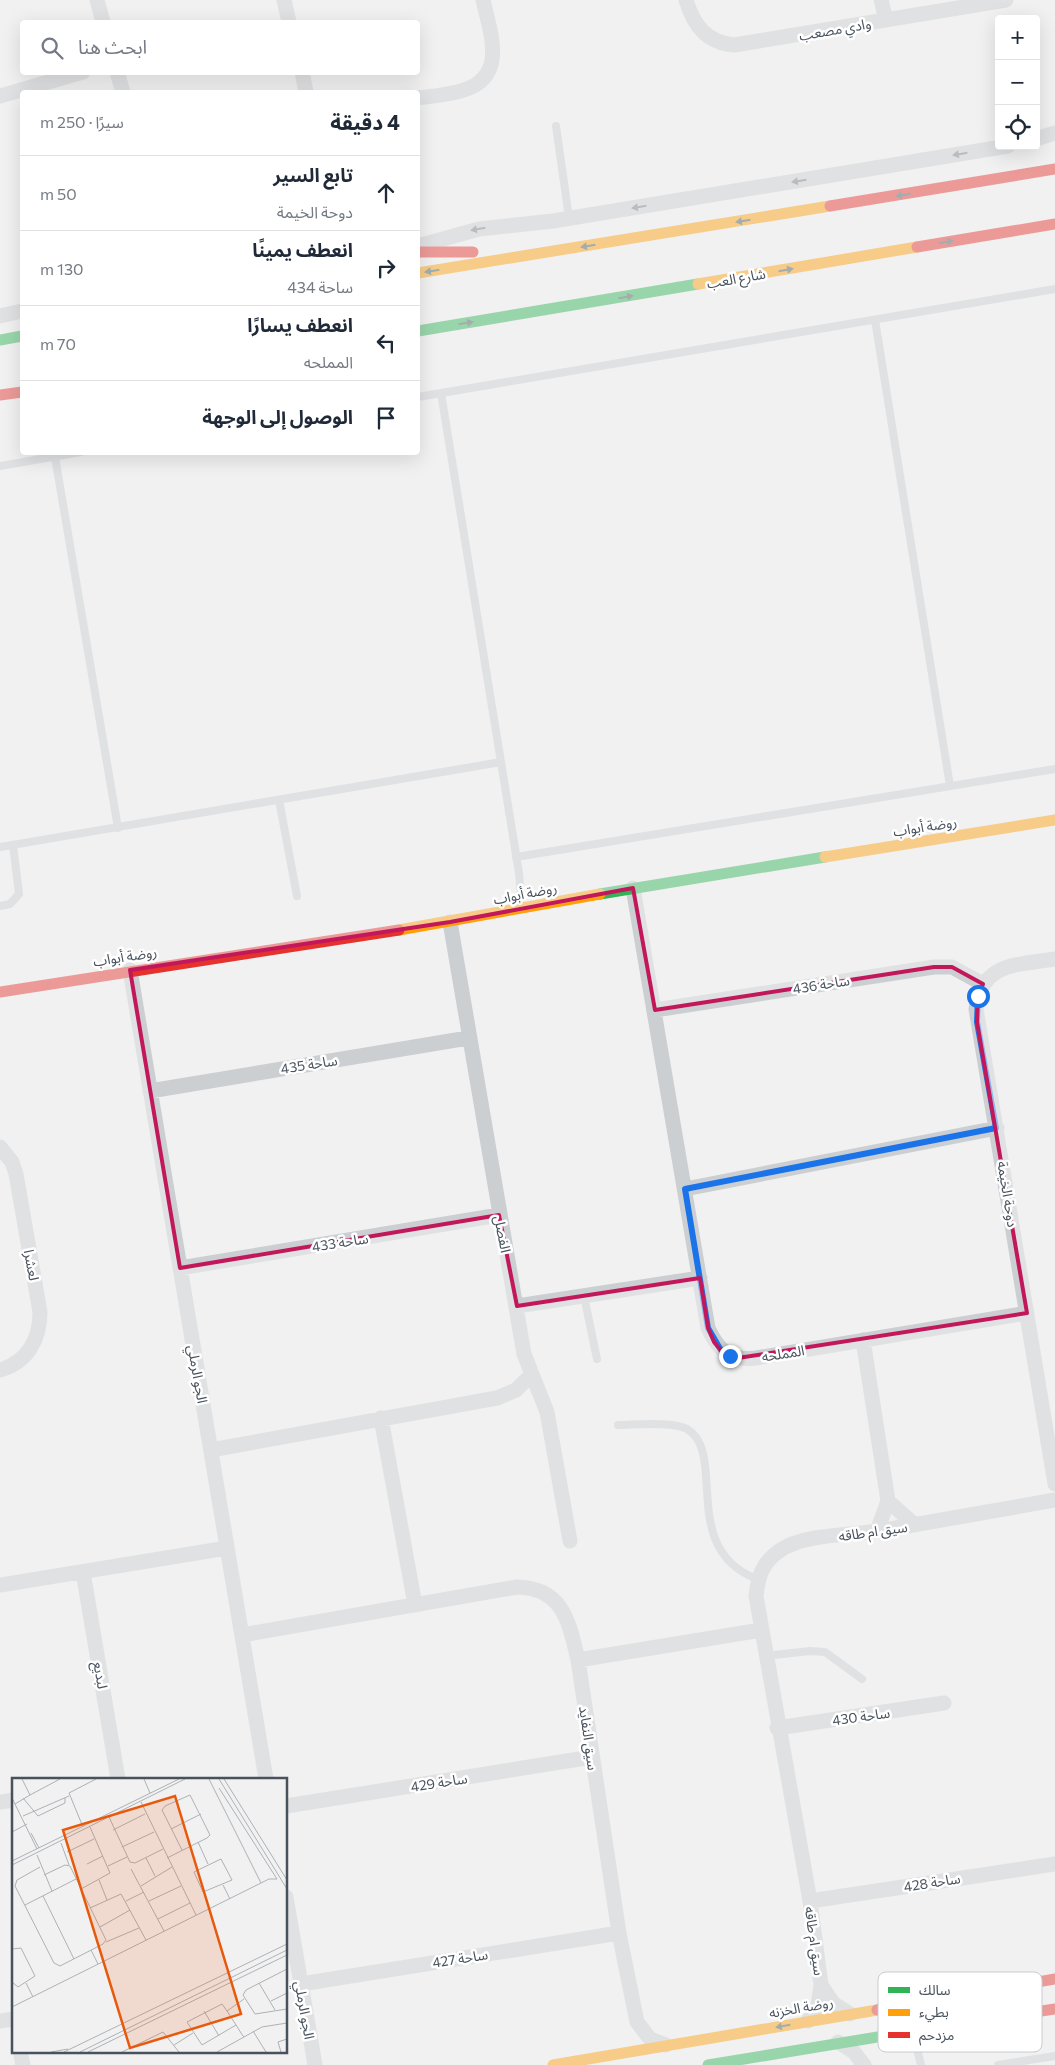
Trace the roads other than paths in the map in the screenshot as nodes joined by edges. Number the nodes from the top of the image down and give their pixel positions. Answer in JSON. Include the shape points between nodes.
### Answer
{"nodes":[{"id":1,"x":97,"y":0,"type":"edge"},
{"id":2,"x":284,"y":0,"type":"edge"},
{"id":3,"x":482,"y":0,"type":"edge"},
{"id":4,"x":686,"y":0,"type":"edge"},
{"id":5,"x":881,"y":0,"type":"edge"},
{"id":6,"x":1006,"y":0,"type":"edge"},
{"id":7,"x":102,"y":20,"type":"edge"},
{"id":8,"x":289,"y":20,"type":"edge"},
{"id":9,"x":886,"y":20,"type":"junction"},
{"id":10,"x":73,"y":75,"type":"edge"},
{"id":11,"x":118,"y":75,"type":"edge"},
{"id":12,"x":303,"y":75,"type":"edge"},
{"id":13,"x":20,"y":90,"type":"edge"},
{"id":14,"x":21,"y":90,"type":"edge"},
{"id":15,"x":122,"y":90,"type":"edge"},
{"id":16,"x":306,"y":90,"type":"edge"},
{"id":17,"x":0,"y":96,"type":"edge"},
{"id":18,"x":420,"y":98,"type":"edge"},
{"id":19,"x":556,"y":126,"type":"dead end"},
{"id":20,"x":1055,"y":133,"type":"edge"},
{"id":21,"x":1040,"y":137,"type":"edge"},
{"id":22,"x":995,"y":148,"type":"edge"},
{"id":23,"x":1046,"y":158,"type":"dead end"},
{"id":24,"x":1055,"y":169,"type":"edge"},
{"id":25,"x":986,"y":181,"type":"junction"},
{"id":26,"x":569,"y":218,"type":"junction"},
{"id":27,"x":1055,"y":224,"type":"edge"},
{"id":28,"x":420,"y":245,"type":"edge"},
{"id":29,"x":420,"y":252,"type":"edge"},
{"id":30,"x":549,"y":252,"type":"junction"},
{"id":31,"x":420,"y":273,"type":"edge"},
{"id":32,"x":1055,"y":289,"type":"edge"},
{"id":33,"x":20,"y":312,"type":"edge"},
{"id":34,"x":0,"y":316,"type":"edge"},
{"id":35,"x":875,"y":320,"type":"junction"},
{"id":36,"x":420,"y":331,"type":"edge"},
{"id":37,"x":20,"y":336,"type":"edge"},
{"id":38,"x":0,"y":340,"type":"edge"},
{"id":39,"x":20,"y":392,"type":"edge"},
{"id":40,"x":441,"y":393,"type":"junction"},
{"id":41,"x":0,"y":395,"type":"edge"},
{"id":42,"x":420,"y":397,"type":"edge"},
{"id":43,"x":65,"y":455,"type":"edge"},
{"id":44,"x":55,"y":457,"type":"junction"},
{"id":45,"x":0,"y":466,"type":"edge"},
{"id":46,"x":501,"y":762,"type":"junction"},
{"id":47,"x":1055,"y":769,"type":"edge"},
{"id":48,"x":950,"y":786,"type":"junction"},
{"id":49,"x":279,"y":800,"type":"junction"},
{"id":50,"x":1055,"y":820,"type":"edge"},
{"id":51,"x":118,"y":828,"type":"junction"},
{"id":52,"x":13,"y":845,"type":"junction"},
{"id":53,"x":0,"y":847,"type":"edge"},
{"id":54,"x":516,"y":857,"type":"junction"},
{"id":55,"x":633,"y":888,"type":"junction"},
{"id":56,"x":297,"y":896,"type":"dead end"},
{"id":57,"x":0,"y":906,"type":"edge"},
{"id":58,"x":522,"y":908,"type":"junction"},
{"id":59,"x":450,"y":922,"type":"junction"},
{"id":60,"x":1055,"y":959,"type":"edge"},
{"id":61,"x":130,"y":970,"type":"junction"},
{"id":62,"x":983,"y":984,"type":"junction"},
{"id":63,"x":0,"y":992,"type":"edge"},
{"id":64,"x":655,"y":1010,"type":"junction"},
{"id":65,"x":468,"y":1038,"type":"junction"},
{"id":66,"x":150,"y":1091,"type":"junction"},
{"id":67,"x":996,"y":1128,"type":"junction"},
{"id":68,"x":0,"y":1146,"type":"edge"},
{"id":69,"x":685,"y":1189,"type":"junction"},
{"id":70,"x":499,"y":1215,"type":"junction"},
{"id":71,"x":180,"y":1268,"type":"junction"},
{"id":72,"x":700,"y":1278,"type":"junction"},
{"id":73,"x":584,"y":1296,"type":"junction"},
{"id":74,"x":517,"y":1306,"type":"junction"},
{"id":75,"x":1027,"y":1313,"type":"junction"},
{"id":76,"x":863,"y":1340,"type":"junction"},
{"id":77,"x":597,"y":1359,"type":"dead end"},
{"id":78,"x":0,"y":1370,"type":"edge"},
{"id":79,"x":531,"y":1375,"type":"junction"},
{"id":80,"x":381,"y":1418,"type":"junction"},
{"id":81,"x":618,"y":1425,"type":"dead end"},
{"id":82,"x":211,"y":1450,"type":"junction"},
{"id":83,"x":1055,"y":1484,"type":"edge"},
{"id":84,"x":1055,"y":1500,"type":"edge"},
{"id":85,"x":888,"y":1501,"type":"junction"},
{"id":86,"x":915,"y":1525,"type":"junction"},
{"id":87,"x":876,"y":1531,"type":"junction"},
{"id":88,"x":570,"y":1541,"type":"dead end"},
{"id":89,"x":227,"y":1548,"type":"junction"},
{"id":90,"x":84,"y":1572,"type":"junction"},
{"id":91,"x":757,"y":1578,"type":"junction"},
{"id":92,"x":0,"y":1585,"type":"edge"},
{"id":93,"x":415,"y":1605,"type":"junction"},
{"id":94,"x":761,"y":1630,"type":"junction"},
{"id":95,"x":242,"y":1635,"type":"junction"},
{"id":96,"x":766,"y":1656,"type":"junction"},
{"id":97,"x":578,"y":1660,"type":"junction"},
{"id":98,"x":862,"y":1679,"type":"dead end"},
{"id":99,"x":944,"y":1703,"type":"dead end"},
{"id":100,"x":778,"y":1728,"type":"junction"},
{"id":101,"x":592,"y":1757,"type":"junction"},
{"id":102,"x":118,"y":1778,"type":"edge"},
{"id":103,"x":266,"y":1778,"type":"edge"},
{"id":104,"x":288,"y":1806,"type":"edge"},
{"id":105,"x":1055,"y":1864,"type":"edge"},
{"id":106,"x":810,"y":1901,"type":"junction"},
{"id":107,"x":288,"y":1909,"type":"edge"},
{"id":108,"x":619,"y":1933,"type":"junction"},
{"id":109,"x":1055,"y":1979,"type":"edge"},
{"id":110,"x":1042,"y":1981,"type":"edge"},
{"id":111,"x":301,"y":1984,"type":"junction"},
{"id":112,"x":822,"y":1985,"type":"junction"},
{"id":113,"x":878,"y":2009,"type":"edge"},
{"id":114,"x":1055,"y":2009,"type":"edge"},
{"id":115,"x":1042,"y":2011,"type":"edge"},
{"id":116,"x":850,"y":2014,"type":"junction"},
{"id":117,"x":808,"y":2021,"type":"junction"},
{"id":118,"x":637,"y":2022,"type":"junction"},
{"id":119,"x":875,"y":2036,"type":"junction"},
{"id":120,"x":878,"y":2036,"type":"edge"},
{"id":121,"x":838,"y":2042,"type":"junction"},
{"id":122,"x":667,"y":2046,"type":"junction"},
{"id":123,"x":20,"y":2052,"type":"edge"},
{"id":124,"x":918,"y":2052,"type":"edge"},
{"id":125,"x":622,"y":2053,"type":"junction"},
{"id":126,"x":1055,"y":2056,"type":"edge"},
{"id":127,"x":23,"y":2065,"type":"edge"},
{"id":128,"x":315,"y":2065,"type":"edge"},
{"id":129,"x":553,"y":2065,"type":"edge"},
{"id":130,"x":708,"y":2065,"type":"edge"},
{"id":131,"x":864,"y":2065,"type":"edge"},
{"id":132,"x":921,"y":2065,"type":"edge"},
{"id":133,"x":998,"y":2065,"type":"edge"}],
"edges":[{"from":1,"to":7,"type":"street"},
{"from":2,"to":8,"type":"street"},
{"from":3,"to":18,"type":"street","via":[[494,44],[490,67],[484,78],[463,90]]},
{"from":4,"to":9,"type":"street","name":"وادي مصعب","via":[[694,23],[702,32],[723,44],[734,45]]},
{"from":5,"to":9,"type":"street"},
{"from":6,"to":9,"type":"street","name":"وادي مصعب"},
{"from":10,"to":14,"type":"street"},
{"from":11,"to":15,"type":"street"},
{"from":12,"to":16,"type":"street"},
{"from":13,"to":17,"type":"street"},
{"from":19,"to":26,"type":"lane"},
{"from":20,"to":21,"type":"street"},
{"from":22,"to":26,"type":"street","one_way":true},
{"from":23,"to":25,"type":"street"},
{"from":24,"to":25,"type":"street"},
{"from":25,"to":30,"type":"street","one_way":true},
{"from":26,"to":28,"type":"street","one_way":true,"via":[[479,229]]},
{"from":36,"to":27,"type":"street","name":"شارع العب","one_way":true},
{"from":29,"to":30,"type":"street"},
{"from":30,"to":31,"type":"street","one_way":true},
{"from":32,"to":35,"type":"lane"},
{"from":33,"to":34,"type":"street"},
{"from":35,"to":40,"type":"lane"},
{"from":35,"to":48,"type":"lane"},
{"from":37,"to":38,"type":"street"},
{"from":39,"to":41,"type":"street"},
{"from":40,"to":42,"type":"lane"},
{"from":40,"to":46,"type":"lane"},
{"from":43,"to":44,"type":"lane"},
{"from":44,"to":45,"type":"lane"},
{"from":44,"to":51,"type":"lane"},
{"from":46,"to":49,"type":"lane"},
{"from":46,"to":54,"type":"lane"},
{"from":47,"to":48,"type":"lane"},
{"from":48,"to":54,"type":"lane"},
{"from":49,"to":51,"type":"lane"},
{"from":49,"to":56,"type":"lane"},
{"from":50,"to":55,"type":"street","name":"روضة أبواب"},
{"from":51,"to":52,"type":"lane"},
{"from":52,"to":53,"type":"lane"},
{"from":52,"to":57,"type":"lane","via":[[19,894],[10,904]]},
{"from":54,"to":58,"type":"lane"},
{"from":55,"to":58,"type":"street","name":"روضة أبواب"},
{"from":55,"to":64,"type":"street","name":"المملحه"},
{"from":58,"to":59,"type":"street","name":"روضة أبواب"},
{"from":59,"to":61,"type":"street","name":"روضة أبواب"},
{"from":59,"to":65,"type":"street","name":"الفصل"},
{"from":60,"to":62,"type":"street","via":[[996,970]]},
{"from":61,"to":63,"type":"street","name":"روضة أبواب"},
{"from":61,"to":66,"type":"street","name":"الجو الرملي"},
{"from":62,"to":64,"type":"street","name":"ساحة 436","via":[[952,967],[934,966]]},
{"from":62,"to":67,"type":"street","name":"دوحة الخيمة","via":[[978,996],[977,1022]]},
{"from":64,"to":69,"type":"street","name":"المملحه"},
{"from":65,"to":66,"type":"street","name":"ساحة 435"},
{"from":65,"to":70,"type":"street","name":"الفصل"},
{"from":66,"to":71,"type":"street","name":"الجو الرملي"},
{"from":67,"to":69,"type":"street"},
{"from":67,"to":75,"type":"street","name":"دوحة الخيمة"},
{"from":68,"to":78,"type":"street","name":"لعشرا","via":[[16,1174],[40,1312],[37,1339],[30,1351],[20,1361]]},
{"from":69,"to":72,"type":"street","name":"المملحه"},
{"from":70,"to":71,"type":"street","name":"ساحة 433"},
{"from":70,"to":74,"type":"street","name":"الفصل"},
{"from":71,"to":82,"type":"street","name":"الجو الرملي"},
{"from":72,"to":73,"type":"street"},
{"from":72,"to":76,"type":"street","name":"المملحه","via":[[708,1328],[722,1352],[730,1356],[756,1358]]},
{"from":73,"to":74,"type":"street"},
{"from":73,"to":77,"type":"lane"},
{"from":74,"to":79,"type":"street","name":"الفصل","via":[[524,1354]]},
{"from":75,"to":76,"type":"street","name":"المملحه"},
{"from":75,"to":83,"type":"street","name":"دوحة الخيمة"},
{"from":76,"to":85,"type":"street"},
{"from":79,"to":80,"type":"street","via":[[516,1390],[497,1398]]},
{"from":79,"to":88,"type":"street","name":"الفصل","via":[[547,1412]]},
{"from":80,"to":82,"type":"street"},
{"from":80,"to":93,"type":"street"},
{"from":81,"to":91,"type":"lane","via":[[677,1426],[693,1434],[701,1450],[716,1543],[733,1566]]},
{"from":82,"to":89,"type":"street","name":"الجو الرملي"},
{"from":84,"to":86,"type":"street","name":"سيق ام طاقه"},
{"from":85,"to":86,"type":"street"},
{"from":85,"to":87,"type":"street"},
{"from":86,"to":87,"type":"street","name":"سيق ام طاقه"},
{"from":87,"to":91,"type":"street","name":"سيق ام طاقه","via":[[793,1543],[771,1558]]},
{"from":89,"to":90,"type":"street"},
{"from":89,"to":95,"type":"street","name":"الجو الرملي"},
{"from":90,"to":92,"type":"street"},
{"from":90,"to":102,"type":"street","name":"لبديع"},
{"from":91,"to":94,"type":"street","name":"سيق ام طاقه"},
{"from":93,"to":95,"type":"street","name":"سيق النفايد"},
{"from":93,"to":97,"type":"street","name":"سيق النفايد","via":[[529,1587],[542,1592],[563,1609]]},
{"from":94,"to":96,"type":"street","name":"سيق ام طاقه"},
{"from":94,"to":97,"type":"street"},
{"from":95,"to":103,"type":"street","name":"الجو الرملي"},
{"from":96,"to":98,"type":"lane","via":[[825,1652]]},
{"from":96,"to":100,"type":"street","name":"سيق ام طاقه"},
{"from":97,"to":101,"type":"street","name":"سيق النفايد"},
{"from":99,"to":100,"type":"street","name":"ساحة 430"},
{"from":100,"to":106,"type":"street","name":"سيق ام طاقه"},
{"from":101,"to":104,"type":"street","name":"ساحة 429"},
{"from":101,"to":108,"type":"street","name":"سيق النفايد"},
{"from":105,"to":106,"type":"street","name":"ساحة 428"},
{"from":106,"to":112,"type":"street","name":"سيق ام طاقه"},
{"from":107,"to":111,"type":"street","name":"الجو الرملي"},
{"from":108,"to":111,"type":"street","name":"ساحة 427"},
{"from":108,"to":118,"type":"street","name":"سيق النفايد"},
{"from":109,"to":110,"type":"street","name":"روضة الخزنه"},
{"from":111,"to":128,"type":"street","name":"الجو الرملي"},
{"from":112,"to":116,"type":"street","name":"سيق ام طاقه","via":[[833,2003]]},
{"from":112,"to":117,"type":"street","name":"سيق ام طاقه","via":[[818,2005]]},
{"from":113,"to":116,"type":"street","name":"روضة الخزنه"},
{"from":114,"to":115,"type":"street"},
{"from":116,"to":117,"type":"street","name":"روضة الخزنه"},
{"from":117,"to":122,"type":"street","name":"روضة الخزنه","one_way":true},
{"from":118,"to":122,"type":"street","via":[[650,2039]]},
{"from":118,"to":125,"type":"street","via":[[632,2041]]},
{"from":119,"to":120,"type":"street"},
{"from":119,"to":121,"type":"street"},
{"from":119,"to":131,"type":"street"},
{"from":121,"to":130,"type":"street"},
{"from":121,"to":131,"type":"street","via":[[854,2052]]},
{"from":122,"to":125,"type":"street","name":"روضة الخزنه"},
{"from":123,"to":127,"type":"street"},
{"from":124,"to":132,"type":"lane"},
{"from":125,"to":129,"type":"street","name":"روضة الخزنه"},
{"from":126,"to":133,"type":"lane"}]}
